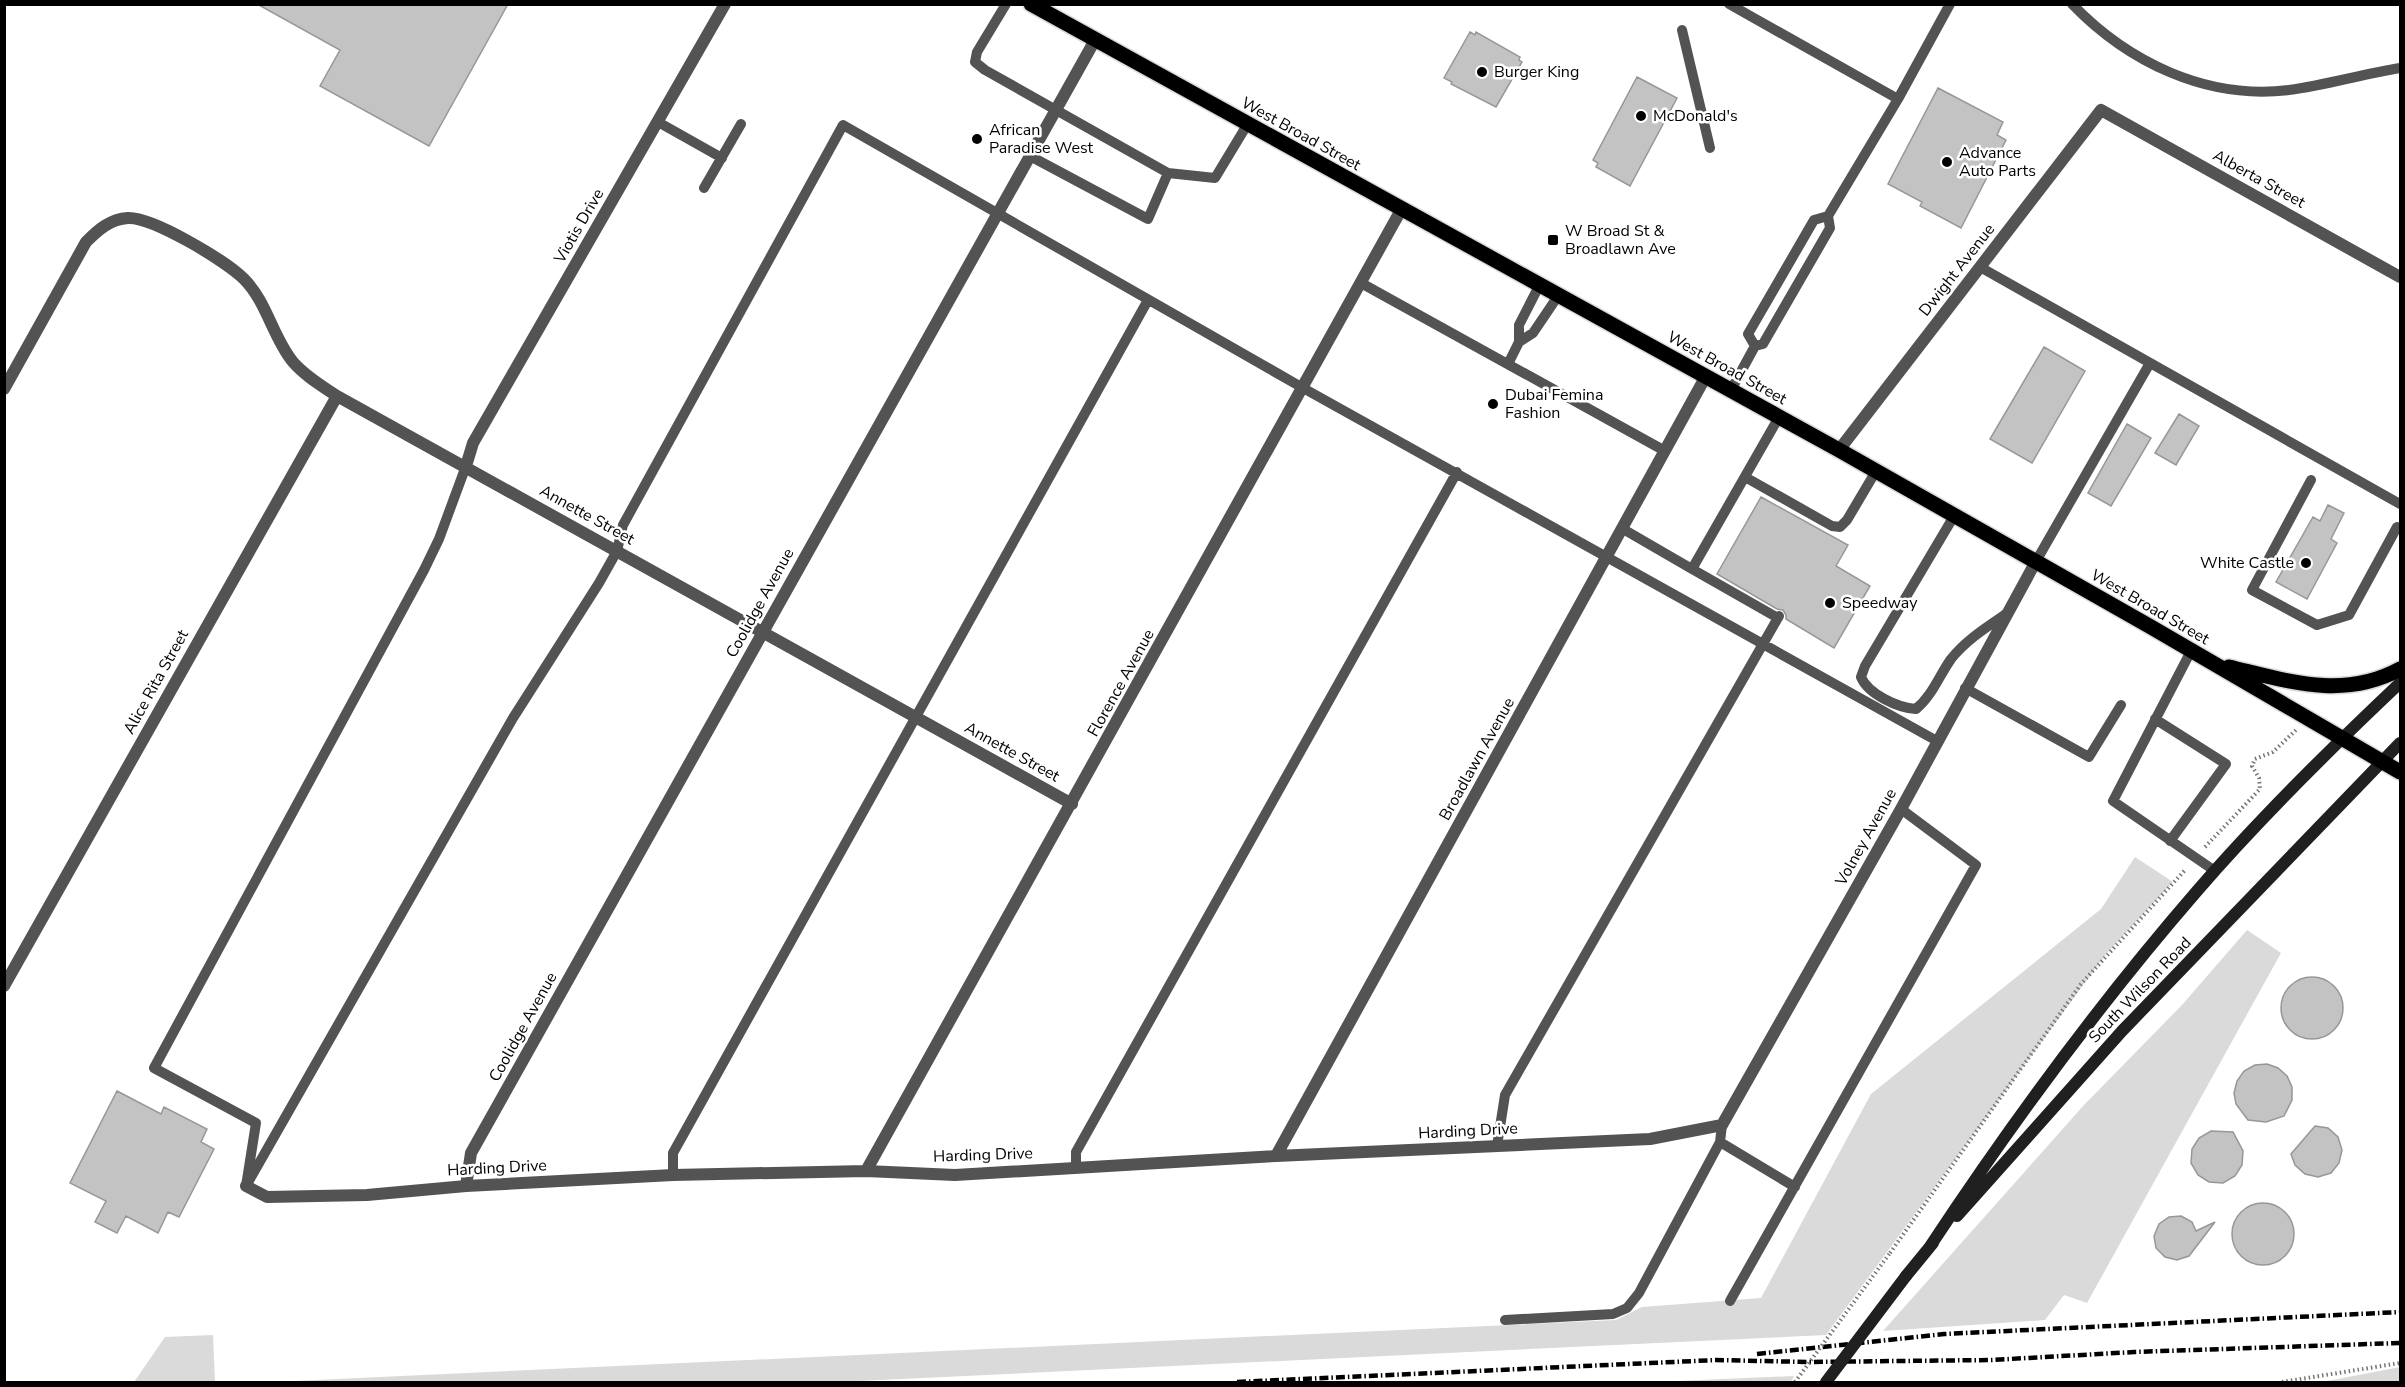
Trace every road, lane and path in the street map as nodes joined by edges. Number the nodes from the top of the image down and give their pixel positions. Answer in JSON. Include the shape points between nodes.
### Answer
{"nodes":[{"id":1,"x":725,"y":4,"type":"edge"},
{"id":2,"x":1006,"y":4,"type":"edge"},
{"id":3,"x":1031,"y":4,"type":"edge"},
{"id":4,"x":1729,"y":4,"type":"edge"},
{"id":5,"x":1950,"y":4,"type":"edge"},
{"id":6,"x":2072,"y":4,"type":"edge"},
{"id":7,"x":1682,"y":30,"type":"dead end"},
{"id":8,"x":1095,"y":40,"type":"junction"},
{"id":9,"x":2400,"y":68,"type":"edge"},
{"id":10,"x":1898,"y":99,"type":"junction"},
{"id":11,"x":1055,"y":110,"type":"junction"},
{"id":12,"x":2102,"y":110,"type":"joint"},
{"id":13,"x":658,"y":122,"type":"junction"},
{"id":14,"x":741,"y":124,"type":"dead end"},
{"id":15,"x":1247,"y":125,"type":"junction"},
{"id":16,"x":1710,"y":147,"type":"dead end"},
{"id":17,"x":1030,"y":156,"type":"junction"},
{"id":18,"x":722,"y":158,"type":"junction"},
{"id":19,"x":1168,"y":173,"type":"junction"},
{"id":20,"x":704,"y":188,"type":"dead end"},
{"id":21,"x":1401,"y":210,"type":"junction"},
{"id":22,"x":997,"y":214,"type":"junction"},
{"id":23,"x":1828,"y":216,"type":"junction"},
{"id":24,"x":1980,"y":267,"type":"junction"},
{"id":25,"x":2400,"y":277,"type":"edge"},
{"id":26,"x":1361,"y":283,"type":"junction"},
{"id":27,"x":1539,"y":286,"type":"junction"},
{"id":28,"x":1558,"y":296,"type":"junction"},
{"id":29,"x":1148,"y":300,"type":"junction"},
{"id":30,"x":1519,"y":342,"type":"junction"},
{"id":31,"x":1755,"y":346,"type":"junction"},
{"id":32,"x":2150,"y":363,"type":"junction"},
{"id":33,"x":1508,"y":364,"type":"junction"},
{"id":34,"x":1706,"y":376,"type":"junction"},
{"id":35,"x":1303,"y":388,"type":"junction"},
{"id":36,"x":4,"y":389,"type":"edge"},
{"id":37,"x":1731,"y":390,"type":"junction"},
{"id":38,"x":337,"y":396,"type":"junction"},
{"id":39,"x":1779,"y":417,"type":"junction"},
{"id":40,"x":1839,"y":450,"type":"junction"},
{"id":41,"x":1665,"y":452,"type":"junction"},
{"id":42,"x":466,"y":466,"type":"junction"},
{"id":43,"x":1876,"y":471,"type":"junction"},
{"id":44,"x":1457,"y":472,"type":"junction"},
{"id":45,"x":1745,"y":477,"type":"junction"},
{"id":46,"x":2311,"y":480,"type":"dead end"},
{"id":47,"x":2400,"y":504,"type":"edge"},
{"id":48,"x":1954,"y":516,"type":"junction"},
{"id":49,"x":2397,"y":527,"type":"dead end"},
{"id":50,"x":1623,"y":529,"type":"junction"},
{"id":51,"x":617,"y":551,"type":"junction"},
{"id":52,"x":1607,"y":556,"type":"junction"},
{"id":53,"x":2035,"y":562,"type":"junction"},
{"id":54,"x":1692,"y":569,"type":"junction"},
{"id":55,"x":2006,"y":614,"type":"junction"},
{"id":56,"x":763,"y":633,"type":"junction"},
{"id":57,"x":1763,"y":643,"type":"junction"},
{"id":58,"x":2191,"y":651,"type":"junction"},
{"id":59,"x":2212,"y":664,"type":"junction"},
{"id":60,"x":2400,"y":669,"type":"edge"},
{"id":61,"x":2400,"y":683,"type":"edge"},
{"id":62,"x":1965,"y":688,"type":"junction"},
{"id":63,"x":2121,"y":705,"type":"dead end"},
{"id":64,"x":916,"y":718,"type":"junction"},
{"id":65,"x":2155,"y":719,"type":"junction"},
{"id":66,"x":2308,"y":720,"type":"junction"},
{"id":67,"x":2341,"y":739,"type":"junction"},
{"id":68,"x":1937,"y":741,"type":"junction"},
{"id":69,"x":2400,"y":743,"type":"edge"},
{"id":70,"x":2383,"y":761,"type":"junction"},
{"id":71,"x":2400,"y":772,"type":"edge"},
{"id":72,"x":1072,"y":804,"type":"junction"},
{"id":73,"x":1901,"y":809,"type":"junction"},
{"id":74,"x":2170,"y":841,"type":"junction"},
{"id":75,"x":2196,"y":858,"type":"junction"},
{"id":76,"x":2215,"y":871,"type":"junction"},
{"id":77,"x":4,"y":986,"type":"edge"},
{"id":78,"x":1722,"y":1125,"type":"junction"},
{"id":79,"x":1720,"y":1142,"type":"junction"},
{"id":80,"x":1497,"y":1146,"type":"junction"},
{"id":81,"x":1276,"y":1156,"type":"junction"},
{"id":82,"x":1076,"y":1168,"type":"junction"},
{"id":83,"x":866,"y":1171,"type":"junction"},
{"id":84,"x":673,"y":1175,"type":"junction"},
{"id":85,"x":246,"y":1186,"type":"junction"},
{"id":86,"x":466,"y":1186,"type":"junction"},
{"id":87,"x":1795,"y":1187,"type":"junction"},
{"id":88,"x":1929,"y":1248,"type":"junction"},
{"id":89,"x":1730,"y":1301,"type":"dead end"},
{"id":90,"x":1505,"y":1320,"type":"dead end"},
{"id":91,"x":2400,"y":1363,"type":"edge"},
{"id":92,"x":1795,"y":1383,"type":"edge"},
{"id":93,"x":1826,"y":1383,"type":"edge"},
{"id":94,"x":2282,"y":1383,"type":"edge"}],
"edges":[{"from":1,"to":13,"type":"street","name":"Viotis Drive"},
{"from":2,"to":11,"type":"lane","via":[[977,52],[975,63]]},
{"from":3,"to":8,"type":"main road","name":"West Broad Street"},
{"from":4,"to":10,"type":"lane"},
{"from":5,"to":10,"type":"lane"},
{"from":6,"to":9,"type":"lane","via":[[2092,26],[2150,65],[2210,85],[2239,90],[2290,90]]},
{"from":7,"to":16,"type":"lane"},
{"from":8,"to":11,"type":"street","name":"Coolidge Avenue"},
{"from":8,"to":15,"type":"main road","name":"West Broad Street"},
{"from":10,"to":23,"type":"lane"},
{"from":11,"to":17,"type":"street","name":"Coolidge Avenue"},
{"from":11,"to":19,"type":"lane"},
{"from":12,"to":24,"type":"street","name":"Dwight Avenue"},
{"from":12,"to":25,"type":"street","name":"Alberta Street"},
{"from":13,"to":18,"type":"lane"},
{"from":13,"to":42,"type":"street","name":"Viotis Drive","via":[[473,443]]},
{"from":14,"to":18,"type":"lane"},
{"from":15,"to":19,"type":"lane","via":[[1215,178]]},
{"from":15,"to":21,"type":"main road","name":"West Broad Street"},
{"from":17,"to":19,"type":"lane","via":[[1148,219]]},
{"from":17,"to":22,"type":"street","name":"Coolidge Avenue"},
{"from":18,"to":20,"type":"lane"},
{"from":21,"to":26,"type":"street","name":"Florence Avenue"},
{"from":21,"to":27,"type":"main road","name":"West Broad Street"},
{"from":22,"to":29,"type":"lane"},
{"from":22,"to":51,"type":"lane","via":[[843,125],[623,525]]},
{"from":22,"to":56,"type":"street","name":"Coolidge Avenue"},
{"from":23,"to":31,"type":"lane","via":[[1830,228],[1764,344]]},
{"from":23,"to":31,"type":"lane","via":[[1814,220],[1748,334]]},
{"from":24,"to":32,"type":"lane"},
{"from":24,"to":40,"type":"street","name":"Dwight Avenue"},
{"from":26,"to":33,"type":"lane"},
{"from":26,"to":35,"type":"street","name":"Florence Avenue"},
{"from":27,"to":28,"type":"main road","name":"West Broad Street"},
{"from":27,"to":30,"type":"lane","via":[[1519,325]]},
{"from":28,"to":30,"type":"lane","via":[[1533,333]]},
{"from":28,"to":34,"type":"main road","name":"West Broad Street"},
{"from":29,"to":35,"type":"lane"},
{"from":29,"to":64,"type":"lane"},
{"from":30,"to":33,"type":"lane"},
{"from":31,"to":37,"type":"lane"},
{"from":32,"to":47,"type":"lane"},
{"from":32,"to":53,"type":"lane"},
{"from":33,"to":41,"type":"lane"},
{"from":34,"to":37,"type":"main road","name":"West Broad Street"},
{"from":34,"to":41,"type":"street","name":"Broadlawn Avenue"},
{"from":35,"to":44,"type":"lane"},
{"from":35,"to":72,"type":"street","name":"Florence Avenue"},
{"from":36,"to":38,"type":"street","name":"Annette Street","via":[[86,242],[103,225],[126,218],[157,225],[244,279],[293,362]]},
{"from":37,"to":39,"type":"main road","name":"West Broad Street"},
{"from":38,"to":42,"type":"street","name":"Annette Street"},
{"from":38,"to":77,"type":"street","name":"Alice Rita Street"},
{"from":39,"to":40,"type":"main road","name":"West Broad Street"},
{"from":39,"to":45,"type":"lane"},
{"from":40,"to":43,"type":"main road","name":"West Broad Street"},
{"from":41,"to":50,"type":"street","name":"Broadlawn Avenue"},
{"from":42,"to":51,"type":"street","name":"Annette Street"},
{"from":42,"to":85,"type":"lane","via":[[424,570],[154,1068],[256,1123]]},
{"from":43,"to":45,"type":"lane","via":[[1847,520],[1830,530]]},
{"from":43,"to":48,"type":"main road","name":"West Broad Street"},
{"from":44,"to":52,"type":"lane"},
{"from":44,"to":82,"type":"lane","via":[[1076,1152]]},
{"from":45,"to":54,"type":"lane"},
{"from":46,"to":49,"type":"lane","via":[[2252,590],[2317,625],[2349,615]]},
{"from":48,"to":53,"type":"main road","name":"West Broad Street"},
{"from":48,"to":55,"type":"lane","via":[[1873,653],[1861,677],[1865,685],[1904,708],[1916,709],[1952,658],[1975,635]]},
{"from":50,"to":52,"type":"street","name":"Broadlawn Avenue"},
{"from":50,"to":54,"type":"lane"},
{"from":51,"to":56,"type":"street","name":"Annette Street"},
{"from":51,"to":85,"type":"lane","via":[[513,718]]},
{"from":52,"to":57,"type":"lane"},
{"from":52,"to":81,"type":"street","name":"Broadlawn Avenue"},
{"from":53,"to":55,"type":"street","name":"Volney Avenue"},
{"from":53,"to":58,"type":"main road","name":"West Broad Street"},
{"from":54,"to":57,"type":"lane","via":[[1779,617]]},
{"from":55,"to":62,"type":"street","name":"Volney Avenue"},
{"from":56,"to":64,"type":"street","name":"Annette Street"},
{"from":56,"to":86,"type":"street","name":"Coolidge Avenue","via":[[471,1153]]},
{"from":57,"to":68,"type":"lane"},
{"from":57,"to":80,"type":"lane","via":[[1505,1095]]},
{"from":58,"to":59,"type":"main road","name":"West Broad Street"},
{"from":58,"to":65,"type":"lane"},
{"from":59,"to":60,"type":"main road","via":[[2309,686],[2364,683]]},
{"from":59,"to":66,"type":"main road","name":"West Broad Street"},
{"from":61,"to":67,"type":"main road","name":"South Wilson Road"},
{"from":62,"to":63,"type":"lane","via":[[2089,757]]},
{"from":62,"to":68,"type":"street","name":"Volney Avenue"},
{"from":64,"to":72,"type":"street","name":"Annette Street"},
{"from":64,"to":84,"type":"lane","via":[[673,1153]]},
{"from":65,"to":74,"type":"lane","via":[[2113,801]]},
{"from":65,"to":74,"type":"lane","via":[[2226,764]]},
{"from":66,"to":67,"type":"main road","name":"West Broad Street"},
{"from":66,"to":75,"type":"path","via":[[2273,752],[2255,759],[2252,766],[2260,789]]},
{"from":67,"to":70,"type":"main road","name":"West Broad Street"},
{"from":67,"to":76,"type":"main road","name":"South Wilson Road"},
{"from":68,"to":73,"type":"street","name":"Volney Avenue"},
{"from":69,"to":70,"type":"main road","name":"South Wilson Road"},
{"from":70,"to":71,"type":"main road","name":"West Broad Street"},
{"from":70,"to":88,"type":"main road","name":"South Wilson Road","via":[[2122,1031]]},
{"from":72,"to":83,"type":"street","name":"Florence Avenue"},
{"from":73,"to":78,"type":"street","name":"Volney Avenue"},
{"from":73,"to":87,"type":"lane","via":[[1976,865]]},
{"from":74,"to":75,"type":"lane"},
{"from":75,"to":76,"type":"lane"},
{"from":75,"to":92,"type":"path","bridge":true,"via":[[2081,984]]},
{"from":76,"to":88,"type":"main road","name":"South Wilson Road","via":[[2062,1058]]},
{"from":78,"to":79,"type":"lane"},
{"from":78,"to":80,"type":"street","name":"Harding Drive","via":[[1650,1139]]},
{"from":79,"to":87,"type":"lane"},
{"from":79,"to":90,"type":"lane","via":[[1639,1293],[1627,1308],[1613,1314]]},
{"from":80,"to":81,"type":"street","name":"Harding Drive"},
{"from":81,"to":82,"type":"street","name":"Harding Drive"},
{"from":82,"to":83,"type":"street","name":"Harding Drive","via":[[955,1175]]},
{"from":83,"to":84,"type":"street","name":"Harding Drive"},
{"from":84,"to":86,"type":"street","name":"Harding Drive"},
{"from":85,"to":86,"type":"street","name":"Harding Drive","via":[[267,1197],[367,1195]]},
{"from":87,"to":89,"type":"lane"},
{"from":88,"to":93,"type":"main road","name":"South Wilson Road","bridge":true},
{"from":91,"to":94,"type":"path"}]}
